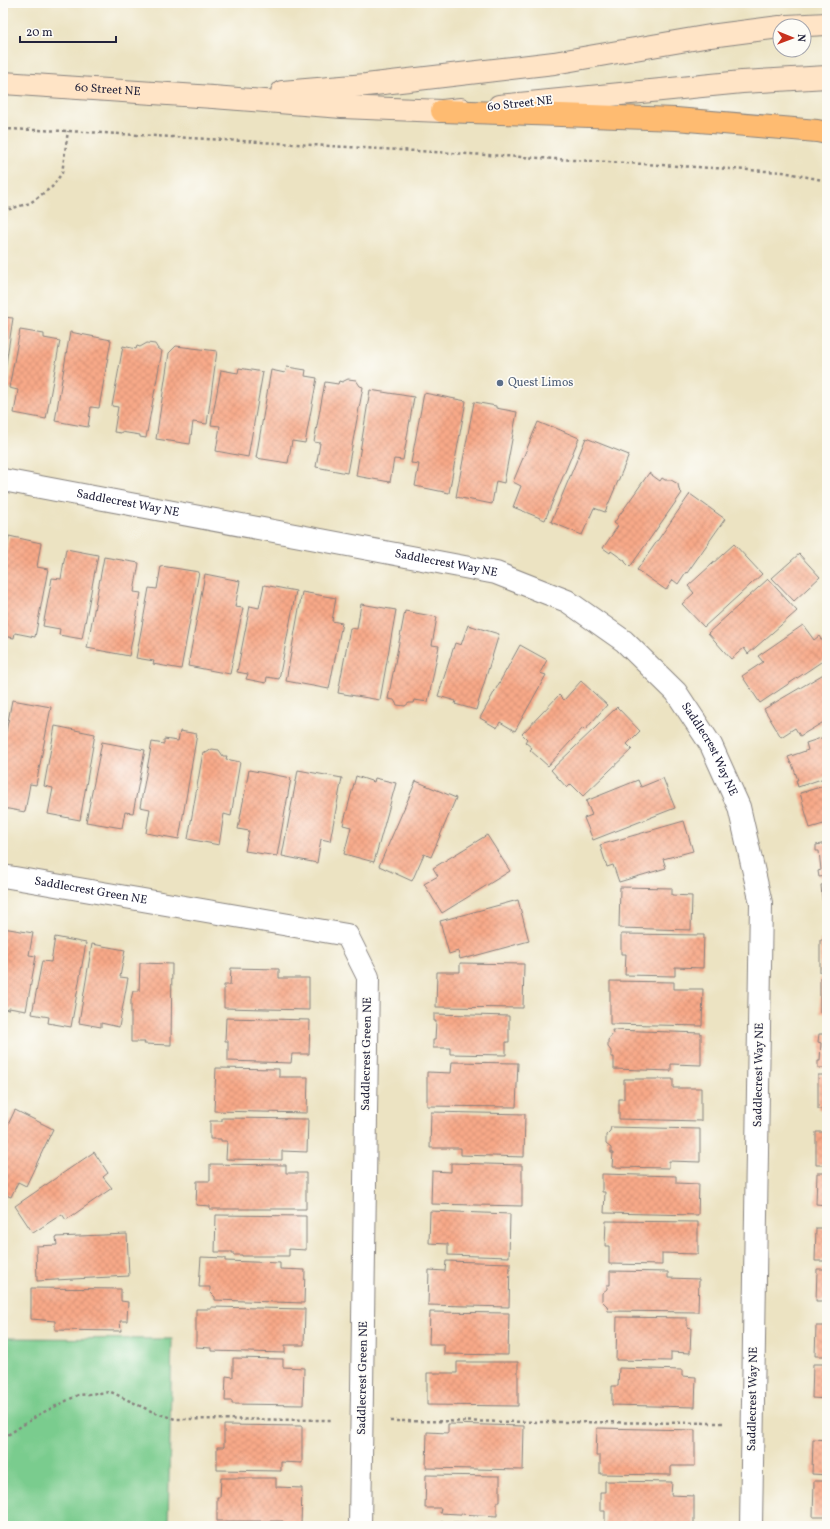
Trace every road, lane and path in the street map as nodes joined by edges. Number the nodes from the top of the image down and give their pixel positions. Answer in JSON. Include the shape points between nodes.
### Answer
{"nodes":[{"id":1,"x":827,"y":24,"type":"edge"},
{"id":2,"x":812,"y":25,"type":"edge"},
{"id":3,"x":772,"y":28,"type":"edge"},
{"id":4,"x":827,"y":77,"type":"edge"},
{"id":5,"x":3,"y":83,"type":"edge"},
{"id":6,"x":213,"y":97,"type":"junction"},
{"id":7,"x":442,"y":111,"type":"junction"},
{"id":8,"x":3,"y":129,"type":"edge"},
{"id":9,"x":68,"y":131,"type":"junction"},
{"id":10,"x":827,"y":133,"type":"edge"},
{"id":11,"x":827,"y":181,"type":"edge"},
{"id":12,"x":3,"y":211,"type":"edge"},
{"id":13,"x":3,"y":480,"type":"edge"},
{"id":14,"x":3,"y":876,"type":"edge"},
{"id":15,"x":360,"y":1526,"type":"edge"},
{"id":16,"x":751,"y":1526,"type":"edge"}],
"edges":[{"from":1,"to":2,"type":"main road"},
{"from":3,"to":6,"type":"main road","name":"60 Street NE","via":[[554,63],[366,86]]},
{"from":4,"to":7,"type":"main road","name":"60 Street NE","via":[[734,83]]},
{"from":5,"to":6,"type":"main road","name":"60 Street NE"},
{"from":6,"to":7,"type":"main road","name":"60 Street NE","via":[[342,107]]},
{"from":7,"to":10,"type":"main road","via":[[676,119]]},
{"from":8,"to":9,"type":"path"},
{"from":9,"to":11,"type":"path","via":[[783,172]]},
{"from":9,"to":12,"type":"path","via":[[62,173],[52,187],[30,203]]},
{"from":13,"to":16,"type":"street","name":"Saddlecrest Way NE","via":[[496,573],[567,601],[624,641],[676,692],[711,745],[739,807],[761,903]]},
{"from":14,"to":15,"type":"street","name":"Saddlecrest Green NE","via":[[347,935],[368,978]]}]}
